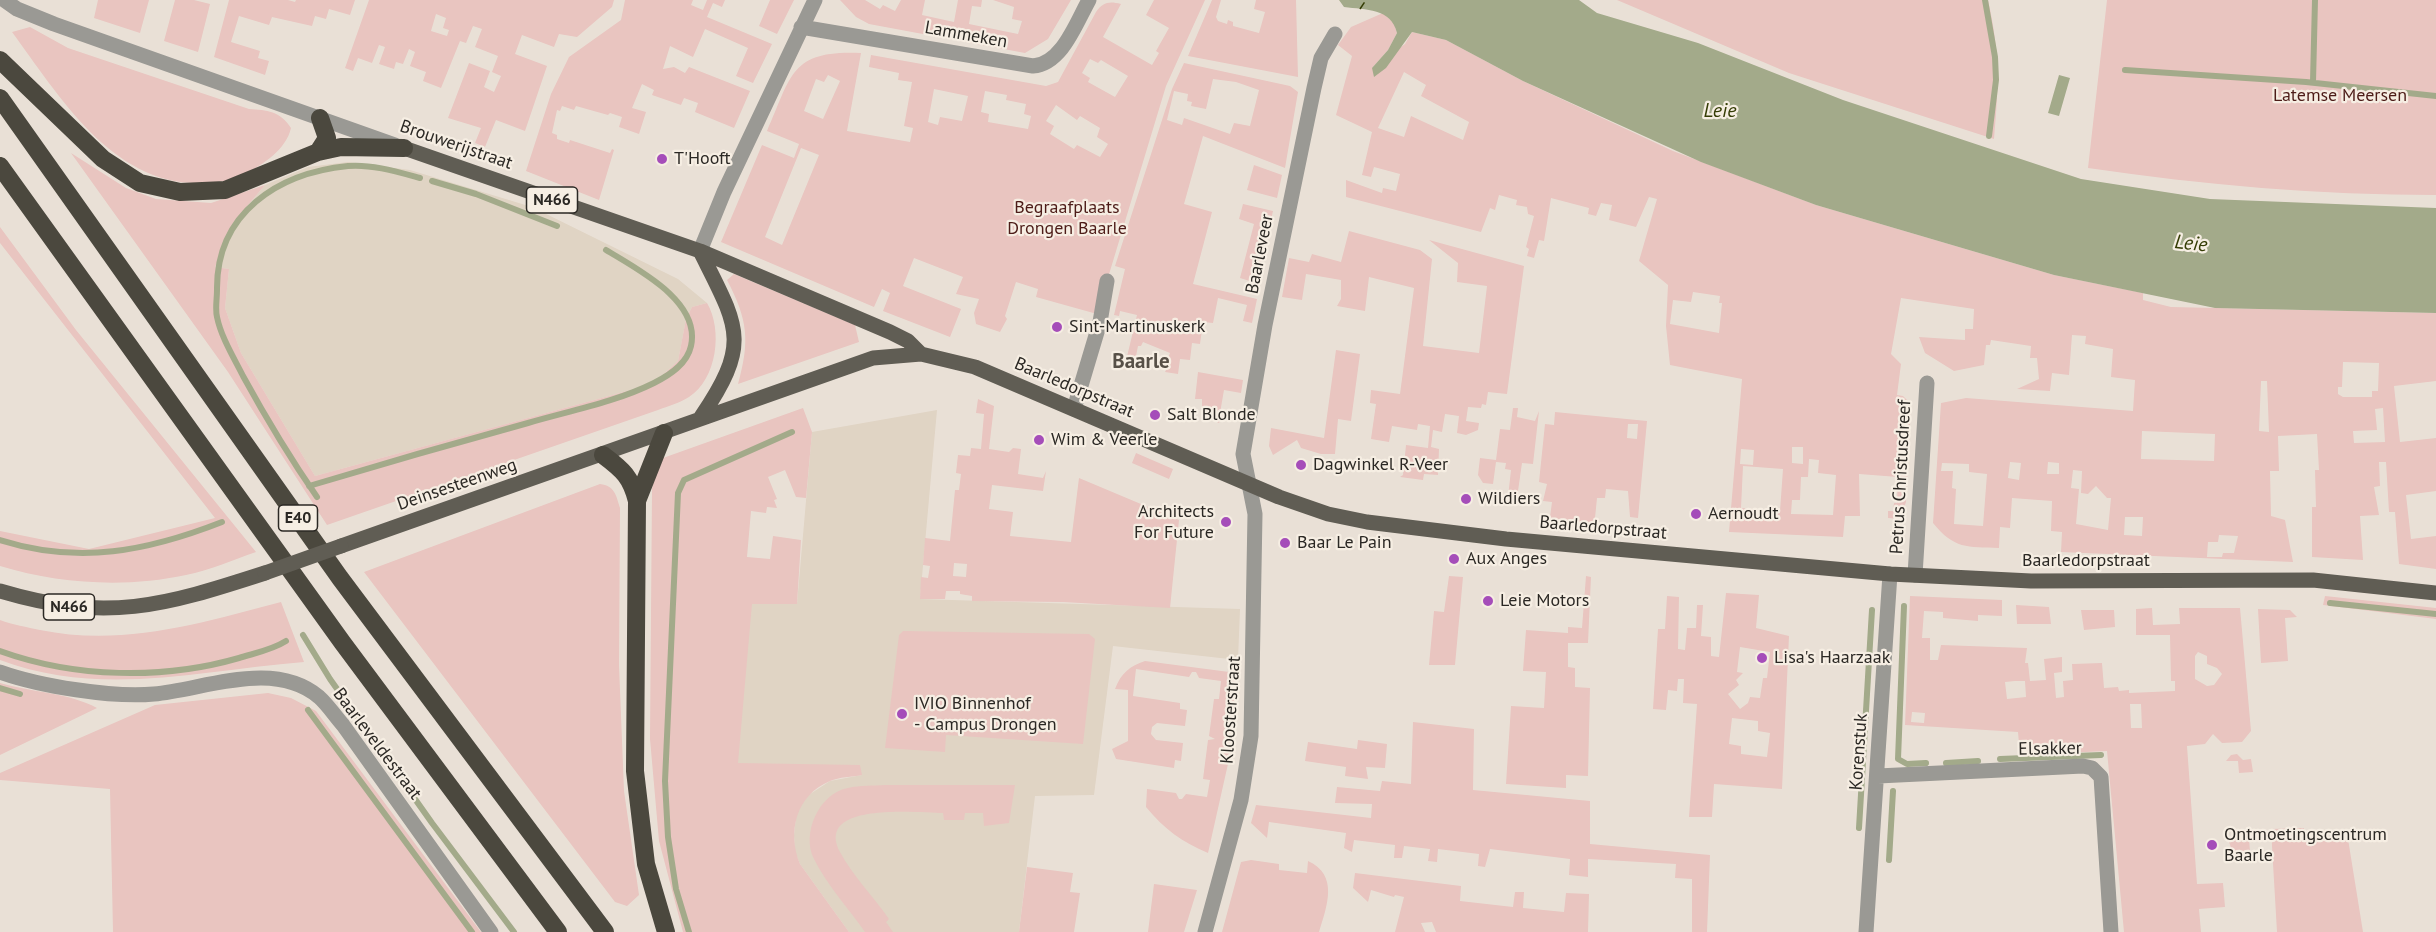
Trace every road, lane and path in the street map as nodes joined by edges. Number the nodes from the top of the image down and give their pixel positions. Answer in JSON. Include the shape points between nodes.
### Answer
{"nodes":[{"id":1,"x":4,"y":0,"type":"edge"},
{"id":2,"x":815,"y":0,"type":"edge"},
{"id":3,"x":1089,"y":0,"type":"edge"},
{"id":4,"x":801,"y":27,"type":"junction"},
{"id":5,"x":1335,"y":34,"type":"dead end"},
{"id":6,"x":0,"y":60,"type":"edge"},
{"id":7,"x":0,"y":98,"type":"edge"},
{"id":8,"x":320,"y":118,"type":"junction"},
{"id":9,"x":404,"y":148,"type":"junction"},
{"id":10,"x":318,"y":152,"type":"junction"},
{"id":11,"x":0,"y":166,"type":"edge"},
{"id":12,"x":700,"y":251,"type":"junction"},
{"id":13,"x":1107,"y":281,"type":"dead end"},
{"id":14,"x":921,"y":354,"type":"junction"},
{"id":15,"x":1927,"y":382,"type":"dead end"},
{"id":16,"x":1074,"y":409,"type":"junction"},
{"id":17,"x":701,"y":417,"type":"junction"},
{"id":18,"x":664,"y":433,"type":"junction"},
{"id":19,"x":603,"y":455,"type":"junction"},
{"id":20,"x":1250,"y":486,"type":"junction"},
{"id":21,"x":637,"y":501,"type":"junction"},
{"id":22,"x":1890,"y":574,"type":"junction"},
{"id":23,"x":1915,"y":575,"type":"junction"},
{"id":24,"x":0,"y":591,"type":"edge"},
{"id":25,"x":2436,"y":593,"type":"edge"},
{"id":26,"x":0,"y":672,"type":"edge"},
{"id":27,"x":1878,"y":776,"type":"junction"},
{"id":28,"x":491,"y":932,"type":"edge"},
{"id":29,"x":558,"y":932,"type":"edge"},
{"id":30,"x":605,"y":932,"type":"edge"},
{"id":31,"x":666,"y":932,"type":"edge"},
{"id":32,"x":1205,"y":932,"type":"edge"},
{"id":33,"x":1866,"y":932,"type":"edge"},
{"id":34,"x":2111,"y":932,"type":"edge"}],
"edges":[{"from":1,"to":8,"type":"street","name":"Brouwerijstraat","via":[[54,24]]},
{"from":2,"to":4,"type":"street"},
{"from":3,"to":4,"type":"street","name":"Lammeken","via":[[1055,59],[1045,66]]},
{"from":4,"to":12,"type":"street"},
{"from":5,"to":20,"type":"street","name":"Baarleveer","via":[[1318,68],[1265,325],[1243,454]]},
{"from":6,"to":10,"type":"highway","via":[[103,159],[140,183],[180,192],[225,190]]},
{"from":7,"to":30,"type":"highway","number":"E40","via":[[340,578]]},
{"from":8,"to":9,"type":"street","name":"Brouwerijstraat"},
{"from":8,"to":10,"type":"highway","via":[[327,138]]},
{"from":9,"to":10,"type":"highway","via":[[341,147]]},
{"from":9,"to":12,"type":"main road","name":"Brouwerijstraat","number":"N466"},
{"from":11,"to":29,"type":"highway","number":"E40","via":[[342,642]]},
{"from":12,"to":14,"type":"main road","name":"Brouwerijstraat","number":"N466","via":[[890,332],[908,341]]},
{"from":12,"to":17,"type":"main road","via":[[730,313],[734,330],[729,374]]},
{"from":13,"to":16,"type":"street","via":[[1100,322]]},
{"from":14,"to":16,"type":"main road","name":"Baarledorpstraat","number":"N466","via":[[975,367]]},
{"from":14,"to":17,"type":"main road","name":"Deinsesteenweg","number":"N466","via":[[873,358]]},
{"from":15,"to":23,"type":"street","name":"Petrus Christusdreef"},
{"from":16,"to":20,"type":"main road","name":"Baarledorpstraat","number":"N466"},
{"from":17,"to":18,"type":"main road","name":"Deinsesteenweg","number":"N466"},
{"from":18,"to":19,"type":"main road","name":"Deinsesteenweg","number":"N466"},
{"from":18,"to":21,"type":"highway"},
{"from":19,"to":21,"type":"highway","via":[[633,483]]},
{"from":19,"to":24,"type":"main road","name":"Deinsesteenweg","number":"N466","bridge":true,"via":[[265,573],[168,602],[112,610],[73,608]]},
{"from":20,"to":22,"type":"main road","name":"Baarledorpstraat","number":"N466","via":[[1328,514],[1367,522],[1506,539]]},
{"from":20,"to":32,"type":"street","name":"Kloosterstraat","via":[[1255,514],[1251,736],[1241,800]]},
{"from":21,"to":31,"type":"highway","via":[[635,771],[646,864]]},
{"from":22,"to":23,"type":"main road","name":"Baarledorpstraat","number":"N466"},
{"from":22,"to":27,"type":"street","name":"Korenstuk"},
{"from":23,"to":25,"type":"main road","name":"Baarledorpstraat","number":"N466","via":[[2031,581],[2313,580]]},
{"from":26,"to":28,"type":"street","name":"Baarleveldestraat","via":[[90,691],[153,694],[247,679],[278,679],[303,686],[320,698],[343,725]]},
{"from":27,"to":33,"type":"street","name":"Korenstuk"},
{"from":27,"to":34,"type":"street","name":"Elsakker","via":[[2092,768],[2101,777]]}]}
